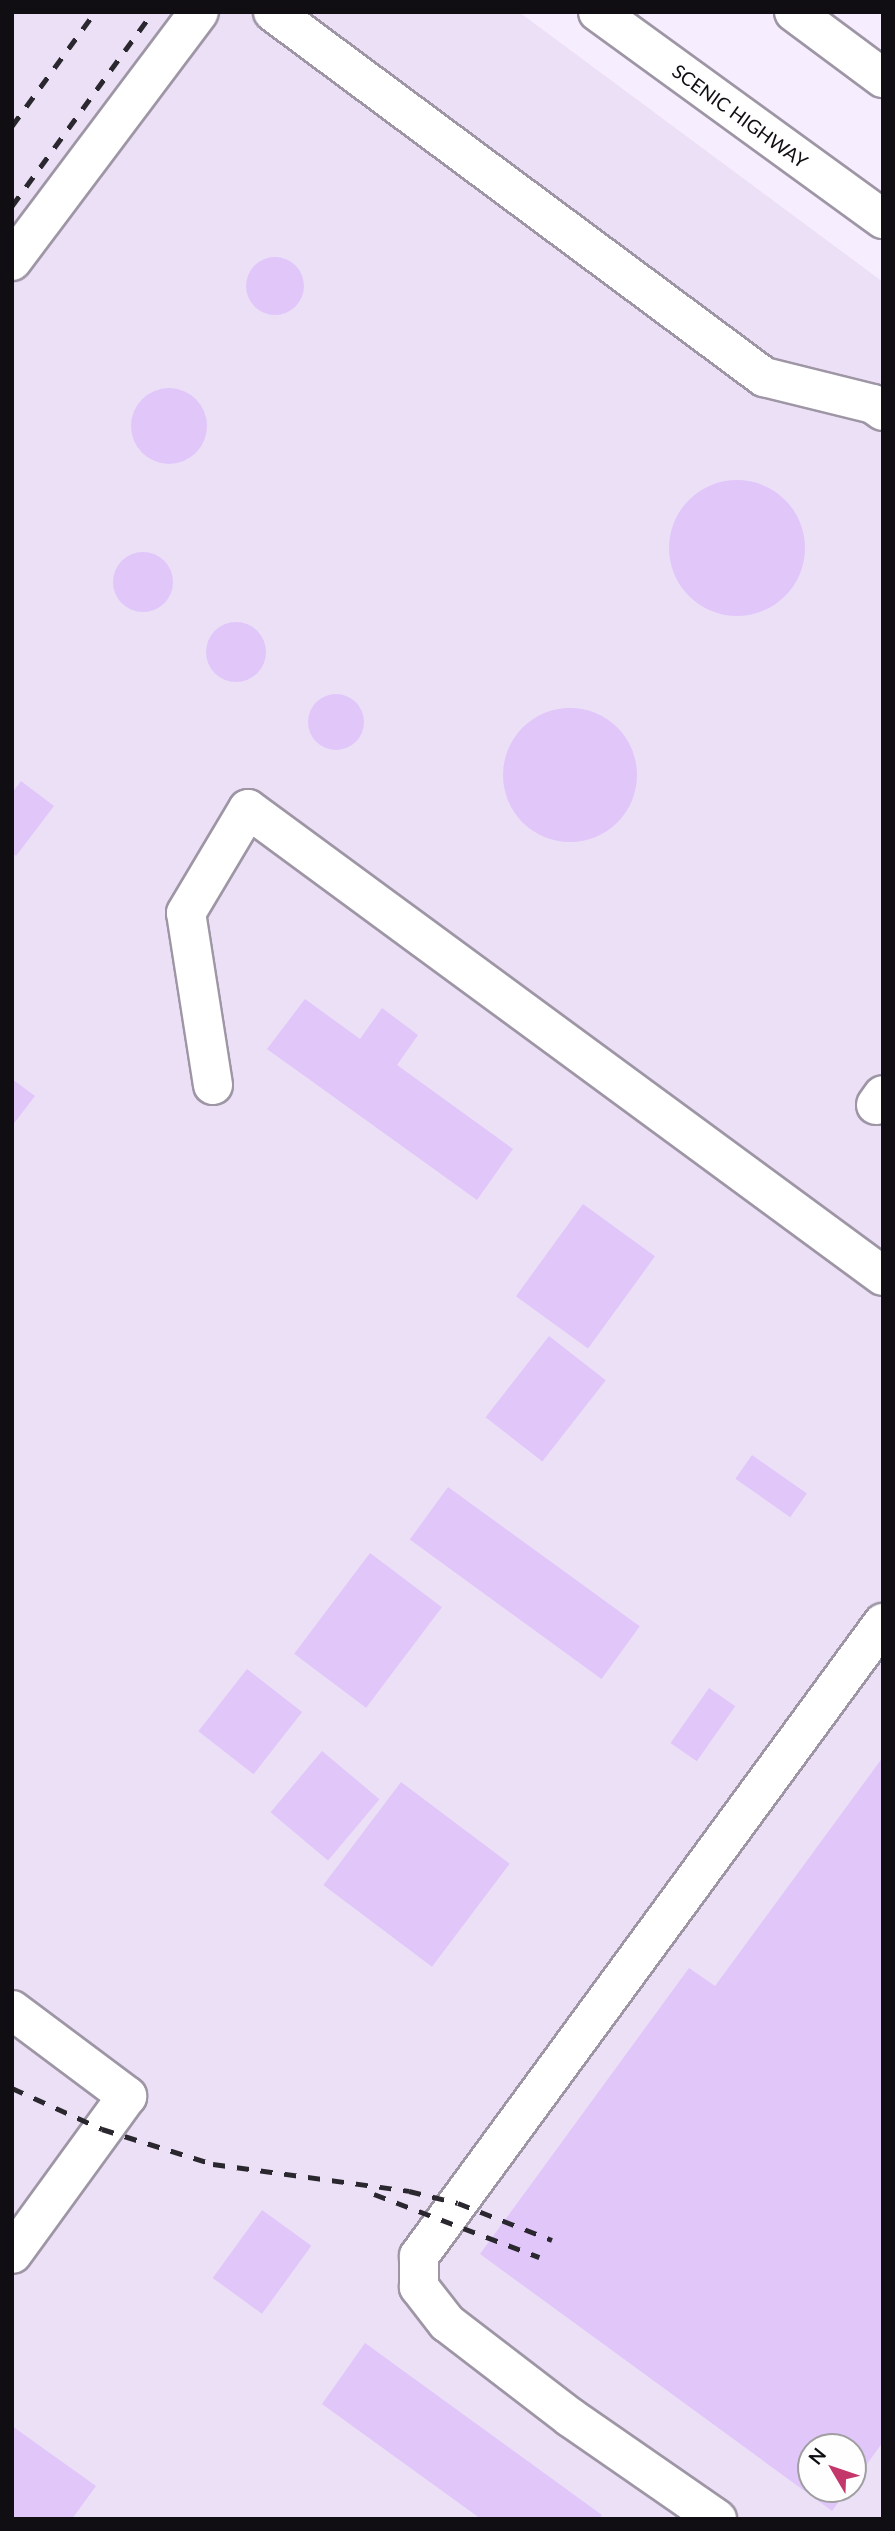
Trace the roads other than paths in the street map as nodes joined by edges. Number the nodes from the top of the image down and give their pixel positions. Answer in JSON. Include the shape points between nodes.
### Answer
{"nodes":[{"id":1,"x":199,"y":12,"type":"edge"},
{"id":2,"x":273,"y":12,"type":"edge"},
{"id":3,"x":598,"y":12,"type":"edge"},
{"id":4,"x":794,"y":12,"type":"edge"},
{"id":5,"x":883,"y":78,"type":"edge"},
{"id":6,"x":883,"y":219,"type":"edge"},
{"id":7,"x":12,"y":261,"type":"edge"},
{"id":8,"x":883,"y":411,"type":"edge"},
{"id":9,"x":213,"y":1085,"type":"dead end"},
{"id":10,"x":883,"y":1276,"type":"edge"},
{"id":11,"x":878,"y":1640,"type":"edge"},
{"id":12,"x":12,"y":2010,"type":"edge"},
{"id":13,"x":12,"y":2254,"type":"edge"},
{"id":14,"x":718,"y":2519,"type":"edge"}],
"edges":[{"from":1,"to":7,"type":"main road"},
{"from":2,"to":8,"type":"main road","via":[[764,377],[873,404]]},
{"from":3,"to":6,"type":"main road","name":"SCENIC HIGHWAY"},
{"from":4,"to":5,"type":"main road"},
{"from":9,"to":10,"type":"main road","via":[[186,912],[248,809]]},
{"from":11,"to":14,"type":"main road","via":[[419,2256],[419,2287],[447,2323],[571,2418]]},
{"from":12,"to":13,"type":"main road","via":[[127,2096]]}]}
